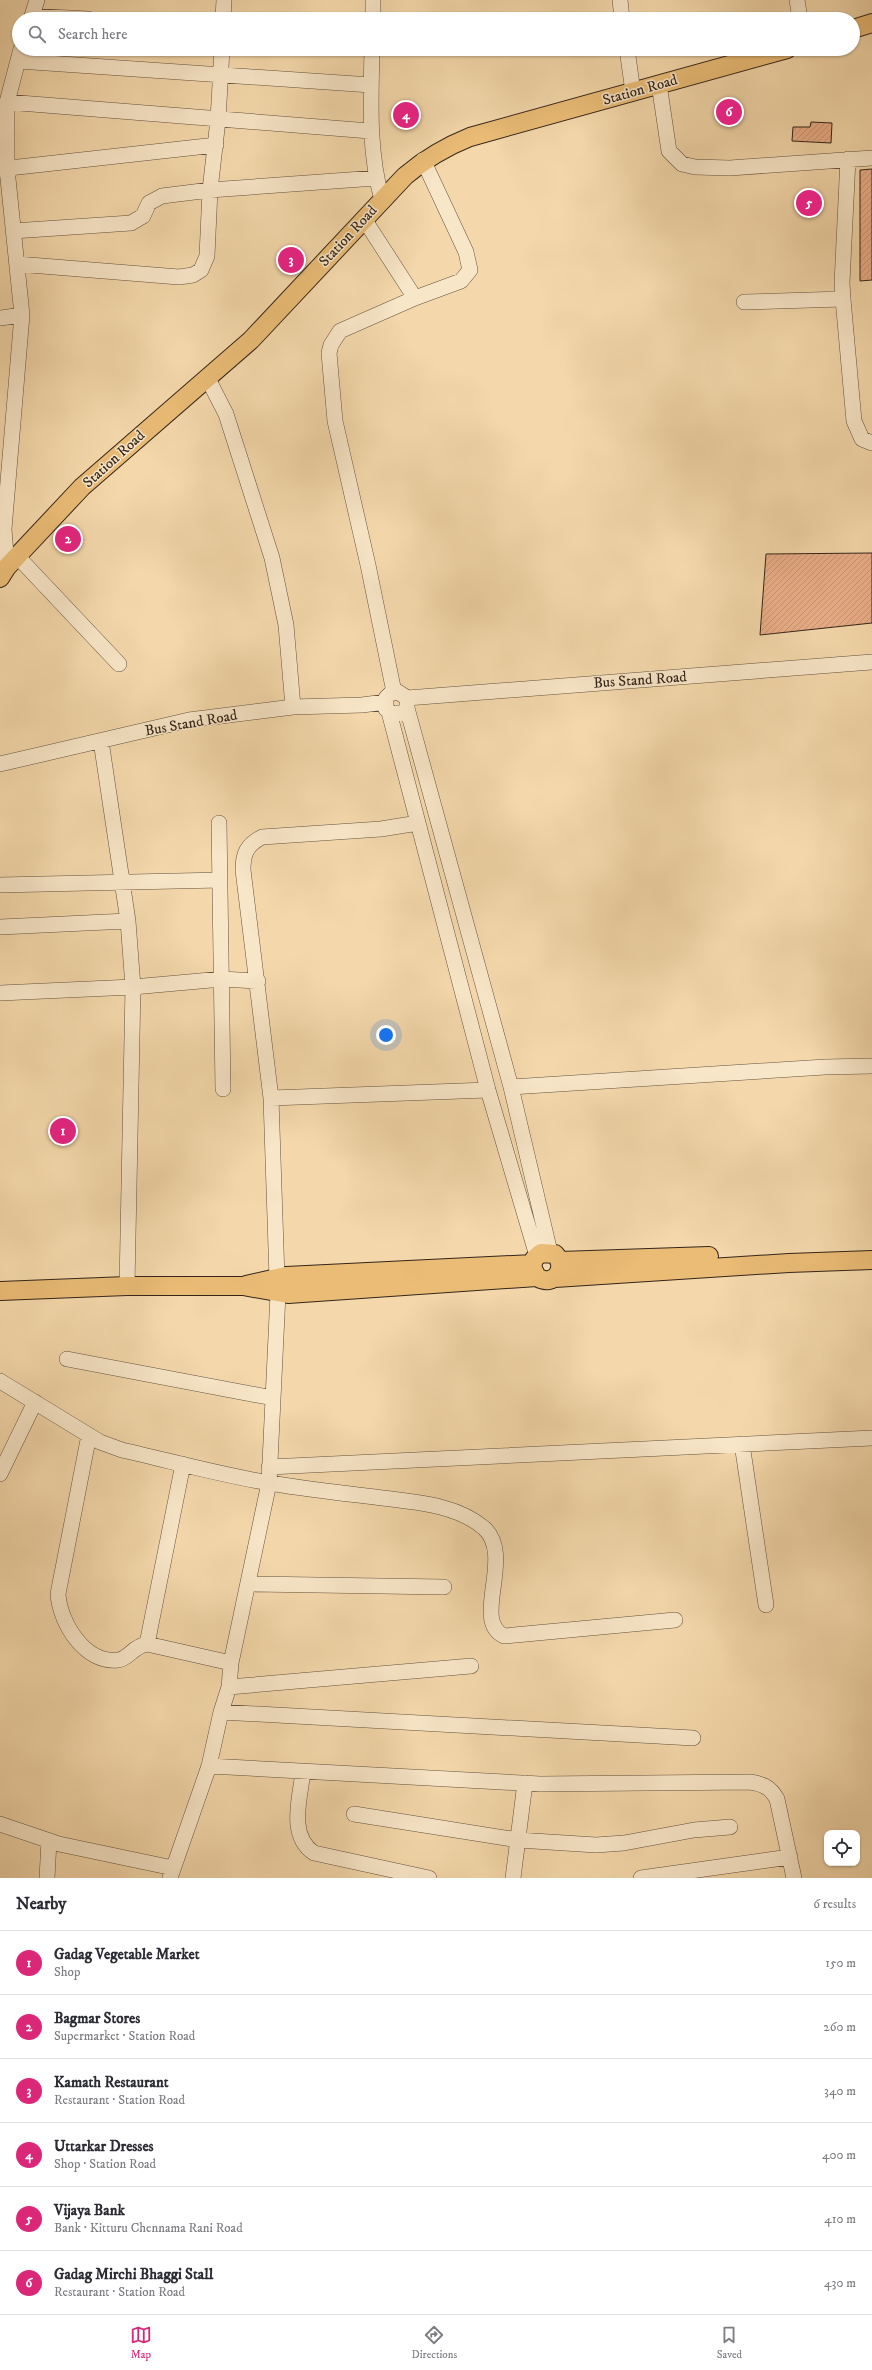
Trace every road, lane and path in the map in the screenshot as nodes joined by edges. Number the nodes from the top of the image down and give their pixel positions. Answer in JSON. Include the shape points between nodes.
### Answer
{"nodes":[{"id":1,"x":37,"y":0,"type":"edge"},
{"id":2,"x":224,"y":0,"type":"edge"},
{"id":3,"x":373,"y":0,"type":"edge"},
{"id":4,"x":620,"y":0,"type":"edge"},
{"id":5,"x":797,"y":0,"type":"edge"},
{"id":6,"x":33,"y":12,"type":"edge"},
{"id":7,"x":223,"y":12,"type":"edge"},
{"id":8,"x":373,"y":12,"type":"edge"},
{"id":9,"x":621,"y":12,"type":"edge"},
{"id":10,"x":799,"y":12,"type":"edge"},
{"id":11,"x":872,"y":23,"type":"edge"},
{"id":12,"x":860,"y":27,"type":"edge"},
{"id":13,"x":18,"y":56,"type":"edge"},
{"id":14,"x":29,"y":56,"type":"edge"},
{"id":15,"x":222,"y":56,"type":"edge"},
{"id":16,"x":372,"y":56,"type":"edge"},
{"id":17,"x":628,"y":56,"type":"edge"},
{"id":18,"x":761,"y":56,"type":"edge"},
{"id":19,"x":7,"y":75,"type":"edge"},
{"id":20,"x":222,"y":76,"type":"junction"},
{"id":21,"x":659,"y":84,"type":"junction"},
{"id":22,"x":371,"y":85,"type":"junction"},
{"id":23,"x":633,"y":92,"type":"junction"},
{"id":24,"x":7,"y":102,"type":"junction"},
{"id":25,"x":218,"y":120,"type":"junction"},
{"id":26,"x":370,"y":131,"type":"junction"},
{"id":27,"x":216,"y":145,"type":"junction"},
{"id":28,"x":872,"y":158,"type":"edge"},
{"id":29,"x":848,"y":159,"type":"junction"},
{"id":30,"x":423,"y":160,"type":"junction"},
{"id":31,"x":3,"y":169,"type":"edge"},
{"id":32,"x":376,"y":178,"type":"junction"},
{"id":33,"x":210,"y":190,"type":"junction"},
{"id":34,"x":382,"y":200,"type":"junction"},
{"id":35,"x":364,"y":219,"type":"junction"},
{"id":36,"x":13,"y":231,"type":"junction"},
{"id":37,"x":17,"y":264,"type":"junction"},
{"id":38,"x":415,"y":298,"type":"junction"},
{"id":39,"x":843,"y":299,"type":"junction"},
{"id":40,"x":744,"y":302,"type":"dead end"},
{"id":41,"x":22,"y":315,"type":"junction"},
{"id":42,"x":0,"y":318,"type":"edge"},
{"id":43,"x":207,"y":377,"type":"junction"},
{"id":44,"x":872,"y":443,"type":"edge"},
{"id":45,"x":8,"y":567,"type":"edge"},
{"id":46,"x":872,"y":662,"type":"edge"},
{"id":47,"x":119,"y":664,"type":"dead end"},
{"id":48,"x":396,"y":702,"type":"junction"},
{"id":49,"x":293,"y":707,"type":"junction"},
{"id":50,"x":101,"y":741,"type":"junction"},
{"id":51,"x":0,"y":764,"type":"edge"},
{"id":52,"x":219,"y":822,"type":"dead end"},
{"id":53,"x":418,"y":823,"type":"junction"},
{"id":54,"x":220,"y":880,"type":"junction"},
{"id":55,"x":122,"y":882,"type":"junction"},
{"id":56,"x":0,"y":885,"type":"edge"},
{"id":57,"x":128,"y":921,"type":"junction"},
{"id":58,"x":0,"y":927,"type":"edge"},
{"id":59,"x":222,"y":979,"type":"junction"},
{"id":60,"x":258,"y":981,"type":"junction"},
{"id":61,"x":133,"y":987,"type":"junction"},
{"id":62,"x":0,"y":993,"type":"edge"},
{"id":63,"x":872,"y":1066,"type":"edge"},
{"id":64,"x":511,"y":1087,"type":"junction"},
{"id":65,"x":223,"y":1089,"type":"dead end"},
{"id":66,"x":488,"y":1090,"type":"junction"},
{"id":67,"x":271,"y":1098,"type":"junction"},
{"id":68,"x":872,"y":1249,"type":"edge"},
{"id":69,"x":872,"y":1260,"type":"edge"},
{"id":70,"x":545,"y":1265,"type":"junction"},
{"id":71,"x":127,"y":1286,"type":"junction"},
{"id":72,"x":277,"y":1286,"type":"junction"},
{"id":73,"x":0,"y":1291,"type":"edge"},
{"id":74,"x":67,"y":1359,"type":"dead end"},
{"id":75,"x":0,"y":1381,"type":"edge"},
{"id":76,"x":273,"y":1398,"type":"junction"},
{"id":77,"x":36,"y":1402,"type":"junction"},
{"id":78,"x":89,"y":1435,"type":"junction"},
{"id":79,"x":872,"y":1438,"type":"edge"},
{"id":80,"x":742,"y":1444,"type":"junction"},
{"id":81,"x":183,"y":1464,"type":"junction"},
{"id":82,"x":269,"y":1467,"type":"junction"},
{"id":83,"x":0,"y":1474,"type":"edge"},
{"id":84,"x":269,"y":1483,"type":"junction"},
{"id":85,"x":248,"y":1584,"type":"junction"},
{"id":86,"x":444,"y":1587,"type":"dead end"},
{"id":87,"x":766,"y":1605,"type":"dead end"},
{"id":88,"x":675,"y":1620,"type":"dead end"},
{"id":89,"x":146,"y":1644,"type":"junction"},
{"id":90,"x":231,"y":1663,"type":"junction"},
{"id":91,"x":471,"y":1666,"type":"dead end"},
{"id":92,"x":229,"y":1687,"type":"junction"},
{"id":93,"x":221,"y":1712,"type":"junction"},
{"id":94,"x":693,"y":1738,"type":"dead end"},
{"id":95,"x":209,"y":1766,"type":"junction"},
{"id":96,"x":303,"y":1772,"type":"junction"},
{"id":97,"x":525,"y":1783,"type":"junction"},
{"id":98,"x":354,"y":1814,"type":"dead end"},
{"id":99,"x":0,"y":1824,"type":"edge"},
{"id":100,"x":730,"y":1827,"type":"dead end"},
{"id":101,"x":518,"y":1840,"type":"junction"},
{"id":102,"x":49,"y":1841,"type":"junction"},
{"id":103,"x":790,"y":1857,"type":"junction"},
{"id":104,"x":174,"y":1867,"type":"edge"},
{"id":105,"x":47,"y":1878,"type":"edge"},
{"id":106,"x":429,"y":1878,"type":"edge"},
{"id":107,"x":513,"y":1878,"type":"edge"},
{"id":108,"x":642,"y":1878,"type":"edge"},
{"id":109,"x":794,"y":1878,"type":"edge"}],
"edges":[{"from":1,"to":6,"type":"street"},
{"from":2,"to":7,"type":"street"},
{"from":3,"to":8,"type":"street"},
{"from":4,"to":9,"type":"street"},
{"from":5,"to":10,"type":"street"},
{"from":11,"to":12,"type":"main road"},
{"from":13,"to":19,"type":"street"},
{"from":14,"to":20,"type":"street"},
{"from":15,"to":20,"type":"street"},
{"from":16,"to":22,"type":"street"},
{"from":17,"to":23,"type":"street"},
{"from":18,"to":21,"type":"main road","name":"Station Road"},
{"from":19,"to":24,"type":"street"},
{"from":20,"to":22,"type":"street"},
{"from":20,"to":25,"type":"street"},
{"from":21,"to":23,"type":"main road","name":"Station Road"},
{"from":21,"to":29,"type":"street","via":[[669,151],[682,164],[730,168]]},
{"from":22,"to":26,"type":"street"},
{"from":23,"to":30,"type":"main road","name":"Station Road","via":[[470,137],[446,146]]},
{"from":24,"to":25,"type":"street"},
{"from":24,"to":31,"type":"street"},
{"from":25,"to":26,"type":"street"},
{"from":25,"to":27,"type":"street"},
{"from":26,"to":32,"type":"street"},
{"from":27,"to":31,"type":"street"},
{"from":27,"to":33,"type":"street"},
{"from":28,"to":29,"type":"street"},
{"from":29,"to":39,"type":"street"},
{"from":30,"to":34,"type":"main road","name":"Station Road"},
{"from":30,"to":38,"type":"street","via":[[466,252],[470,270],[461,280]]},
{"from":31,"to":36,"type":"street"},
{"from":32,"to":33,"type":"street"},
{"from":32,"to":34,"type":"street"},
{"from":33,"to":36,"type":"street","via":[[155,198],[149,203],[143,216],[131,223]]},
{"from":33,"to":37,"type":"street","via":[[207,256],[205,264],[193,275],[179,277]]},
{"from":34,"to":35,"type":"main road","name":"Station Road"},
{"from":35,"to":38,"type":"street"},
{"from":35,"to":43,"type":"main road","name":"Station Road","via":[[250,340]]},
{"from":36,"to":37,"type":"street"},
{"from":37,"to":41,"type":"street"},
{"from":38,"to":48,"type":"street","via":[[340,331],[329,353],[335,421]]},
{"from":39,"to":40,"type":"street"},
{"from":39,"to":44,"type":"street","via":[[854,421],[862,438]]},
{"from":41,"to":42,"type":"street"},
{"from":41,"to":45,"type":"street","via":[[4,529]]},
{"from":43,"to":45,"type":"main road","name":"Station Road","via":[[82,487]]},
{"from":43,"to":49,"type":"street","via":[[226,414],[272,558],[286,625]]},
{"from":45,"to":47,"type":"street"},
{"from":46,"to":48,"type":"street","name":"Bus Stand Road"},
{"from":48,"to":49,"type":"street","name":"Bus Stand Road"},
{"from":48,"to":53,"type":"street"},
{"from":48,"to":64,"type":"street"},
{"from":49,"to":50,"type":"street","name":"Bus Stand Road","via":[[189,720]]},
{"from":50,"to":51,"type":"street","name":"Bus Stand Road"},
{"from":50,"to":55,"type":"street"},
{"from":52,"to":54,"type":"street"},
{"from":53,"to":60,"type":"street","via":[[382,829],[262,837],[250,844],[243,855],[243,870]]},
{"from":53,"to":66,"type":"street"},
{"from":54,"to":55,"type":"street"},
{"from":54,"to":59,"type":"street"},
{"from":55,"to":56,"type":"street"},
{"from":55,"to":57,"type":"street"},
{"from":57,"to":58,"type":"street"},
{"from":57,"to":61,"type":"street"},
{"from":59,"to":60,"type":"street"},
{"from":59,"to":61,"type":"street"},
{"from":59,"to":65,"type":"street"},
{"from":60,"to":67,"type":"street"},
{"from":61,"to":62,"type":"street"},
{"from":61,"to":71,"type":"street"},
{"from":63,"to":64,"type":"street"},
{"from":64,"to":70,"type":"street"},
{"from":66,"to":67,"type":"street"},
{"from":66,"to":70,"type":"street"},
{"from":67,"to":72,"type":"street"},
{"from":68,"to":70,"type":"main road"},
{"from":69,"to":70,"type":"main road"},
{"from":70,"to":72,"type":"main road"},
{"from":71,"to":72,"type":"main road"},
{"from":71,"to":73,"type":"main road"},
{"from":72,"to":76,"type":"street"},
{"from":74,"to":76,"type":"street"},
{"from":75,"to":77,"type":"street"},
{"from":76,"to":82,"type":"street"},
{"from":77,"to":78,"type":"street"},
{"from":77,"to":83,"type":"street"},
{"from":78,"to":81,"type":"street","via":[[122,1450]]},
{"from":78,"to":89,"type":"street","via":[[58,1604],[80,1646],[93,1655],[120,1660],[139,1645]]},
{"from":79,"to":80,"type":"street"},
{"from":80,"to":82,"type":"street"},
{"from":80,"to":87,"type":"street"},
{"from":81,"to":84,"type":"street"},
{"from":81,"to":89,"type":"street"},
{"from":82,"to":84,"type":"street"},
{"from":84,"to":85,"type":"street"},
{"from":84,"to":88,"type":"street","via":[[448,1509],[484,1528],[493,1538],[497,1560],[492,1625],[504,1636]]},
{"from":85,"to":86,"type":"street"},
{"from":85,"to":90,"type":"street"},
{"from":89,"to":90,"type":"street"},
{"from":90,"to":92,"type":"street"},
{"from":91,"to":92,"type":"street"},
{"from":92,"to":93,"type":"street"},
{"from":93,"to":94,"type":"street"},
{"from":93,"to":95,"type":"street"},
{"from":95,"to":96,"type":"street"},
{"from":95,"to":104,"type":"street"},
{"from":96,"to":97,"type":"street"},
{"from":96,"to":106,"type":"street","via":[[298,1823],[300,1840],[306,1848],[314,1853]]},
{"from":97,"to":101,"type":"street"},
{"from":97,"to":103,"type":"street","via":[[763,1784],[772,1790],[777,1799]]},
{"from":98,"to":101,"type":"street"},
{"from":99,"to":102,"type":"street"},
{"from":100,"to":101,"type":"street","via":[[694,1830],[611,1844]]},
{"from":101,"to":107,"type":"street"},
{"from":102,"to":104,"type":"street"},
{"from":102,"to":105,"type":"street"},
{"from":103,"to":108,"type":"street"},
{"from":103,"to":109,"type":"street"}]}
